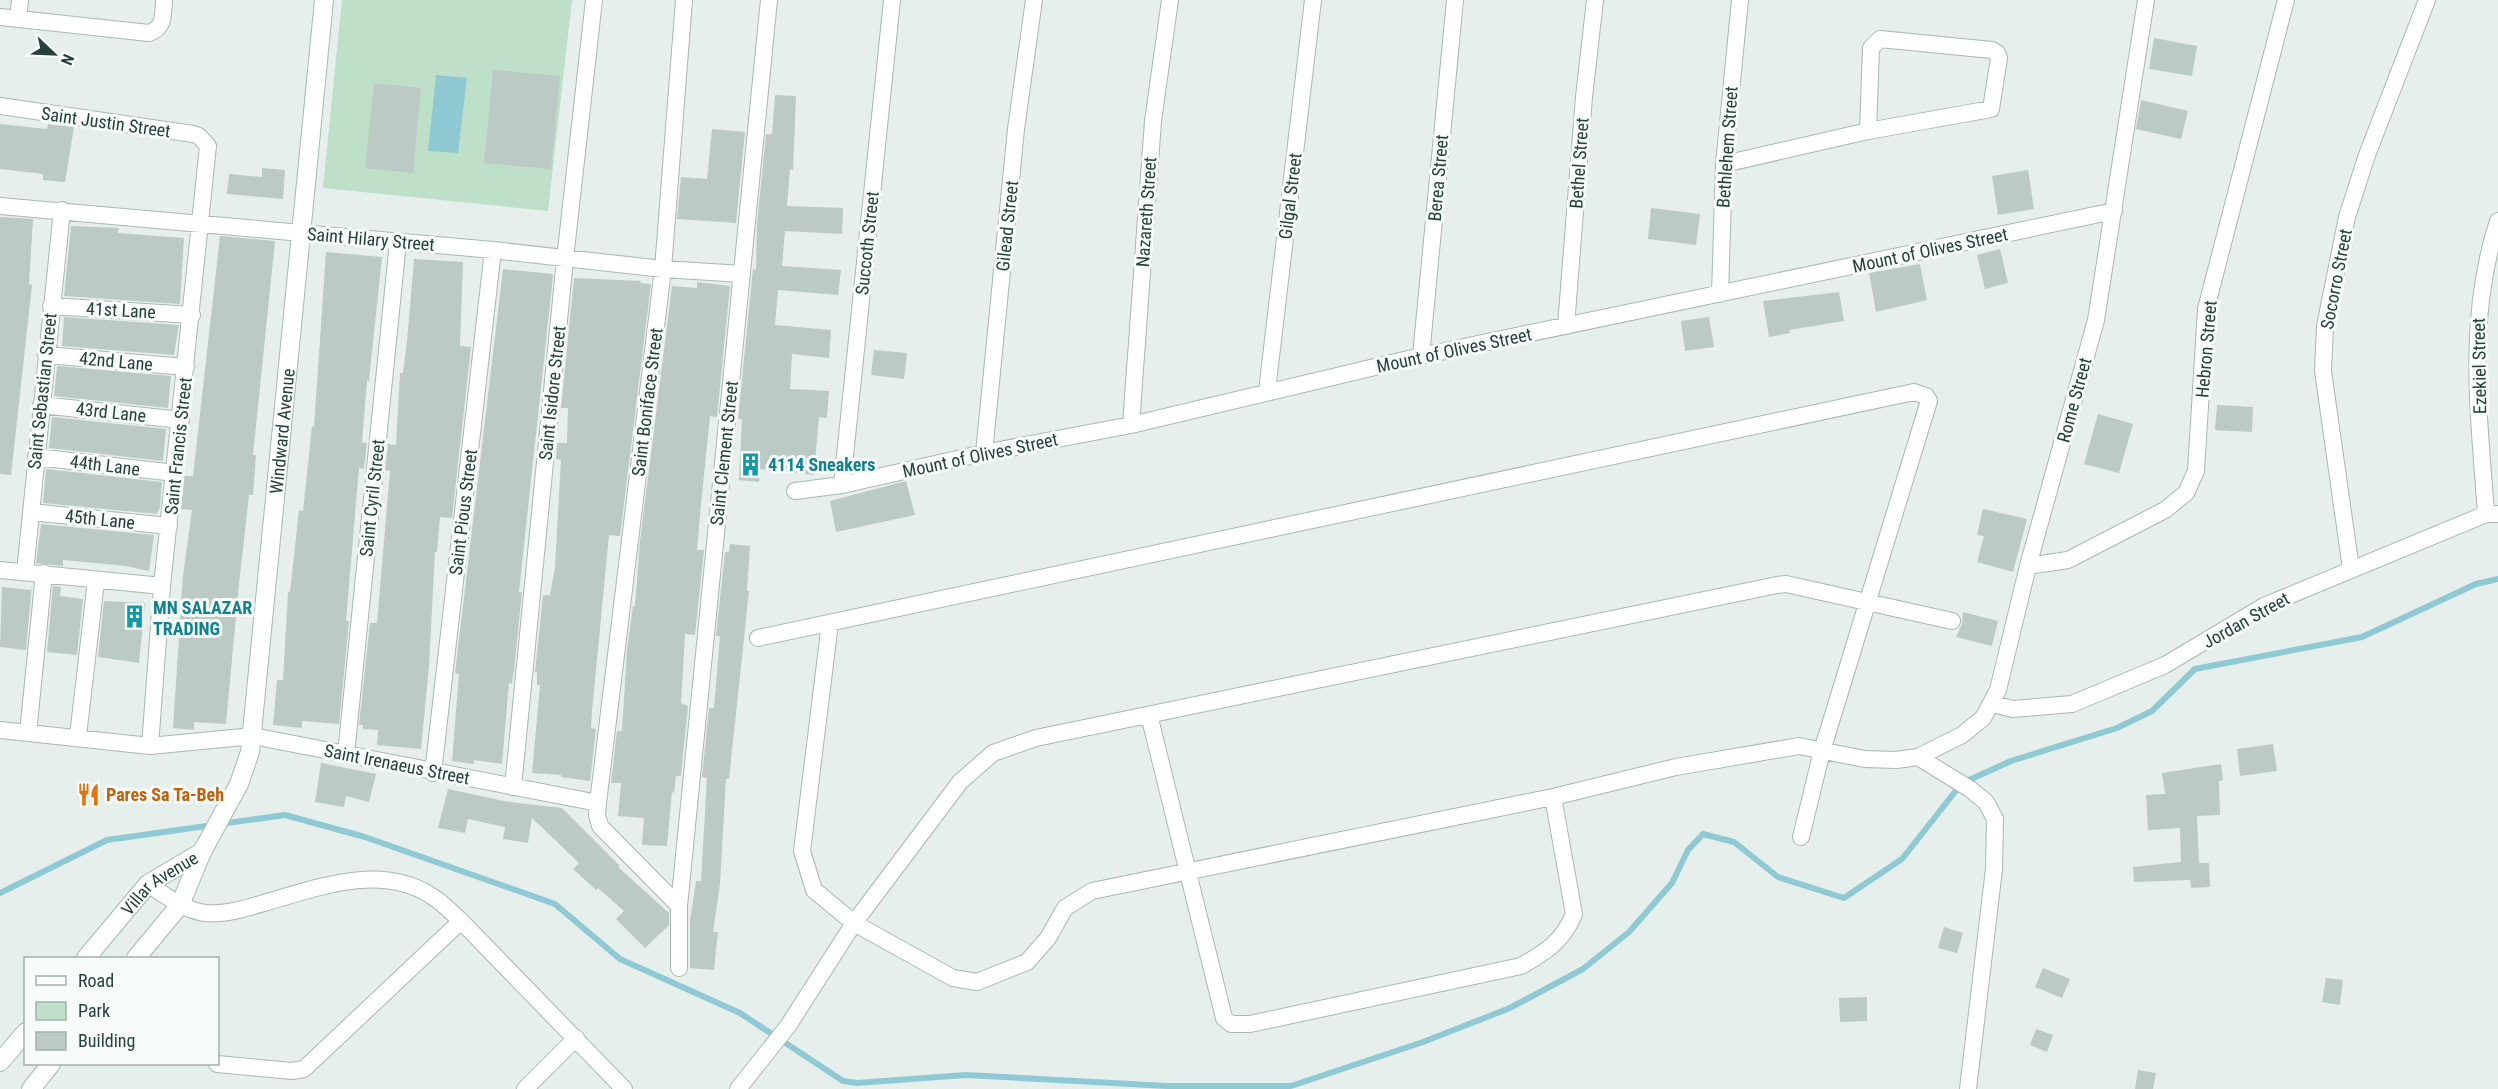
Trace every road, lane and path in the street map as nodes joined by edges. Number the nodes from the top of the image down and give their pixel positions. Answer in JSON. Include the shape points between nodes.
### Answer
{"nodes":[{"id":1,"x":20,"y":0,"type":"edge"},
{"id":2,"x":164,"y":0,"type":"edge"},
{"id":3,"x":324,"y":0,"type":"edge"},
{"id":4,"x":594,"y":0,"type":"edge"},
{"id":5,"x":684,"y":0,"type":"edge"},
{"id":6,"x":769,"y":0,"type":"edge"},
{"id":7,"x":892,"y":0,"type":"edge"},
{"id":8,"x":1034,"y":0,"type":"edge"},
{"id":9,"x":1170,"y":0,"type":"edge"},
{"id":10,"x":1313,"y":0,"type":"edge"},
{"id":11,"x":1455,"y":0,"type":"edge"},
{"id":12,"x":1595,"y":0,"type":"edge"},
{"id":13,"x":1740,"y":0,"type":"edge"},
{"id":14,"x":2146,"y":0,"type":"edge"},
{"id":15,"x":2286,"y":0,"type":"edge"},
{"id":16,"x":2427,"y":0,"type":"edge"},
{"id":17,"x":0,"y":17,"type":"edge"},
{"id":18,"x":18,"y":19,"type":"junction"},
{"id":19,"x":0,"y":106,"type":"edge"},
{"id":20,"x":1868,"y":131,"type":"junction"},
{"id":21,"x":208,"y":146,"type":"joint"},
{"id":22,"x":1724,"y":164,"type":"junction"},
{"id":23,"x":0,"y":206,"type":"edge"},
{"id":24,"x":62,"y":210,"type":"junction"},
{"id":25,"x":2114,"y":211,"type":"junction"},
{"id":26,"x":2498,"y":221,"type":"edge"},
{"id":27,"x":202,"y":223,"type":"junction"},
{"id":28,"x":301,"y":233,"type":"junction"},
{"id":29,"x":398,"y":243,"type":"junction"},
{"id":30,"x":493,"y":250,"type":"junction"},
{"id":31,"x":565,"y":259,"type":"junction"},
{"id":32,"x":663,"y":269,"type":"junction"},
{"id":33,"x":742,"y":274,"type":"junction"},
{"id":34,"x":1720,"y":294,"type":"junction"},
{"id":35,"x":51,"y":306,"type":"junction"},
{"id":36,"x":192,"y":315,"type":"junction"},
{"id":37,"x":1566,"y":326,"type":"junction"},
{"id":38,"x":46,"y":355,"type":"junction"},
{"id":39,"x":1421,"y":356,"type":"junction"},
{"id":40,"x":186,"y":367,"type":"junction"},
{"id":41,"x":1267,"y":391,"type":"junction"},
{"id":42,"x":41,"y":405,"type":"junction"},
{"id":43,"x":181,"y":420,"type":"junction"},
{"id":44,"x":1131,"y":425,"type":"junction"},
{"id":45,"x":984,"y":453,"type":"junction"},
{"id":46,"x":36,"y":457,"type":"junction"},
{"id":47,"x":175,"y":473,"type":"junction"},
{"id":48,"x":842,"y":485,"type":"junction"},
{"id":49,"x":795,"y":491,"type":"dead end"},
{"id":50,"x":31,"y":512,"type":"junction"},
{"id":51,"x":2492,"y":514,"type":"edge"},
{"id":52,"x":169,"y":526,"type":"junction"},
{"id":53,"x":2028,"y":567,"type":"junction"},
{"id":54,"x":2351,"y":569,"type":"junction"},
{"id":55,"x":0,"y":570,"type":"edge"},
{"id":56,"x":25,"y":572,"type":"junction"},
{"id":57,"x":44,"y":573,"type":"junction"},
{"id":58,"x":96,"y":581,"type":"junction"},
{"id":59,"x":162,"y":586,"type":"junction"},
{"id":60,"x":1868,"y":601,"type":"junction"},
{"id":61,"x":1952,"y":621,"type":"dead end"},
{"id":62,"x":830,"y":623,"type":"junction"},
{"id":63,"x":758,"y":638,"type":"dead end"},
{"id":64,"x":1993,"y":704,"type":"junction"},
{"id":65,"x":1149,"y":715,"type":"junction"},
{"id":66,"x":0,"y":730,"type":"edge"},
{"id":67,"x":28,"y":733,"type":"junction"},
{"id":68,"x":78,"y":736,"type":"junction"},
{"id":69,"x":251,"y":744,"type":"junction"},
{"id":70,"x":150,"y":746,"type":"junction"},
{"id":71,"x":1822,"y":751,"type":"junction"},
{"id":72,"x":346,"y":754,"type":"junction"},
{"id":73,"x":1918,"y":757,"type":"junction"},
{"id":74,"x":433,"y":773,"type":"junction"},
{"id":75,"x":513,"y":787,"type":"junction"},
{"id":76,"x":1553,"y":797,"type":"junction"},
{"id":77,"x":598,"y":803,"type":"junction"},
{"id":78,"x":1801,"y":837,"type":"dead end"},
{"id":79,"x":202,"y":852,"type":"junction"},
{"id":80,"x":1189,"y":873,"type":"junction"},
{"id":81,"x":148,"y":884,"type":"junction"},
{"id":82,"x":180,"y":905,"type":"junction"},
{"id":83,"x":679,"y":906,"type":"junction"},
{"id":84,"x":461,"y":921,"type":"junction"},
{"id":85,"x":854,"y":923,"type":"junction"},
{"id":86,"x":87,"y":957,"type":"edge"},
{"id":87,"x":137,"y":957,"type":"edge"},
{"id":88,"x":679,"y":968,"type":"dead end"},
{"id":89,"x":576,"y":1038,"type":"junction"},
{"id":90,"x":16,"y":1041,"type":"edge"},
{"id":91,"x":0,"y":1062,"type":"edge"},
{"id":92,"x":219,"y":1064,"type":"edge"},
{"id":93,"x":50,"y":1065,"type":"edge"},
{"id":94,"x":31,"y":1089,"type":"edge"},
{"id":95,"x":525,"y":1089,"type":"edge"},
{"id":96,"x":624,"y":1089,"type":"edge"},
{"id":97,"x":738,"y":1089,"type":"edge"},
{"id":98,"x":1968,"y":1089,"type":"edge"}],
"edges":[{"from":1,"to":18,"type":"street"},
{"from":2,"to":18,"type":"street","via":[[162,23],[149,33]]},
{"from":3,"to":28,"type":"main road","name":"Windward Avenue"},
{"from":4,"to":31,"type":"street","name":"Saint Isidore Street"},
{"from":5,"to":32,"type":"street","name":"Saint Boniface Street"},
{"from":6,"to":33,"type":"street","name":"Saint Clement Street"},
{"from":7,"to":48,"type":"street","name":"Succoth Street"},
{"from":8,"to":45,"type":"street","name":"Gilead Street","via":[[1016,129]]},
{"from":9,"to":44,"type":"street","name":"Nazareth Street","via":[[1153,121]]},
{"from":10,"to":41,"type":"street","name":"Gilgal Street"},
{"from":11,"to":39,"type":"street","name":"Berea Street"},
{"from":12,"to":37,"type":"street","name":"Bethel Street"},
{"from":13,"to":22,"type":"street","name":"Bethlehem Street"},
{"from":14,"to":25,"type":"street","name":"Rome Street"},
{"from":15,"to":53,"type":"street","name":"Hebron Street","via":[[2206,309],[2196,471],[2186,492],[2165,510],[2068,560]]},
{"from":16,"to":54,"type":"street","name":"Socorro Street","via":[[2367,155],[2332,284],[2325,326],[2323,370]]},
{"from":17,"to":18,"type":"street"},
{"from":19,"to":21,"type":"street","name":"Saint Justin Street","via":[[193,134]]},
{"from":20,"to":20,"type":"street","via":[[1991,109],[1997,52],[1880,39],[1871,48]]},
{"from":20,"to":22,"type":"street"},
{"from":21,"to":27,"type":"street","name":"Saint Francis Street"},
{"from":22,"to":34,"type":"street","name":"Bethlehem Street"},
{"from":23,"to":24,"type":"street","name":"Saint Hilary Street"},
{"from":24,"to":27,"type":"street","name":"Saint Hilary Street"},
{"from":24,"to":35,"type":"street","name":"Saint Sebastian Street"},
{"from":25,"to":34,"type":"street","name":"Mount of Olives Street"},
{"from":25,"to":53,"type":"street","name":"Rome Street","via":[[2096,320]]},
{"from":26,"to":51,"type":"street","name":"Ezekiel Street","via":[[2489,249],[2477,321],[2476,372]]},
{"from":27,"to":28,"type":"street","name":"Saint Hilary Street"},
{"from":27,"to":36,"type":"street","name":"Saint Francis Street"},
{"from":28,"to":29,"type":"street","name":"Saint Hilary Street"},
{"from":28,"to":69,"type":"main road","name":"Windward Avenue"},
{"from":29,"to":30,"type":"street","name":"Saint Hilary Street"},
{"from":29,"to":72,"type":"street","name":"Saint Cyril Street"},
{"from":30,"to":31,"type":"street","name":"Saint Hilary Street"},
{"from":30,"to":74,"type":"street","name":"Saint Pious Street"},
{"from":31,"to":32,"type":"street","name":"Saint Hilary Street"},
{"from":31,"to":75,"type":"street","name":"Saint Isidore Street"},
{"from":32,"to":33,"type":"street","name":"Saint Hilary Street"},
{"from":32,"to":77,"type":"street","name":"Saint Boniface Street"},
{"from":33,"to":83,"type":"street","name":"Saint Clement Street"},
{"from":34,"to":37,"type":"street","name":"Mount of Olives Street"},
{"from":35,"to":36,"type":"street","name":"41st Lane"},
{"from":35,"to":38,"type":"street","name":"Saint Sebastian Street"},
{"from":36,"to":40,"type":"street","name":"Saint Francis Street"},
{"from":37,"to":39,"type":"street","name":"Mount of Olives Street"},
{"from":38,"to":40,"type":"street","name":"42nd Lane"},
{"from":38,"to":42,"type":"street","name":"Saint Sebastian Street"},
{"from":39,"to":41,"type":"street","name":"Mount of Olives Street"},
{"from":40,"to":43,"type":"street","name":"Saint Francis Street"},
{"from":41,"to":44,"type":"street","name":"Mount of Olives Street"},
{"from":42,"to":43,"type":"street","name":"43rd Lane"},
{"from":42,"to":46,"type":"street","name":"Saint Sebastian Street"},
{"from":43,"to":47,"type":"street","name":"Saint Francis Street"},
{"from":44,"to":45,"type":"street","name":"Mount of Olives Street"},
{"from":45,"to":48,"type":"street","name":"Mount of Olives Street"},
{"from":46,"to":47,"type":"street","name":"44th Lane"},
{"from":46,"to":50,"type":"street","name":"Saint Sebastian Street"},
{"from":47,"to":52,"type":"street","name":"Saint Francis Street"},
{"from":48,"to":49,"type":"street","name":"Mount of Olives Street"},
{"from":50,"to":52,"type":"street","name":"45th Lane"},
{"from":50,"to":56,"type":"street","name":"Saint Sebastian Street"},
{"from":51,"to":54,"type":"street","name":"Jordan Street"},
{"from":52,"to":59,"type":"street","name":"Saint Francis Street"},
{"from":53,"to":64,"type":"street","name":"Rome Street"},
{"from":54,"to":64,"type":"street","name":"Jordan Street","via":[[2264,606],[2165,665],[2073,704],[2013,709]]},
{"from":55,"to":56,"type":"street"},
{"from":56,"to":57,"type":"street"},
{"from":57,"to":58,"type":"street"},
{"from":57,"to":67,"type":"street"},
{"from":58,"to":59,"type":"street"},
{"from":58,"to":68,"type":"street"},
{"from":59,"to":70,"type":"street","name":"Saint Francis Street"},
{"from":60,"to":61,"type":"street"},
{"from":60,"to":62,"type":"street","via":[[1929,401],[1921,393]]},
{"from":60,"to":65,"type":"street","via":[[1777,585]]},
{"from":60,"to":71,"type":"street"},
{"from":62,"to":63,"type":"street"},
{"from":62,"to":85,"type":"street","via":[[802,851],[813,890]]},
{"from":64,"to":73,"type":"street","name":"Rome Street","via":[[1962,735]]},
{"from":65,"to":80,"type":"street"},
{"from":65,"to":85,"type":"street","via":[[1036,738],[993,753],[960,782]]},
{"from":66,"to":67,"type":"street","name":"Saint Irenaeus Street"},
{"from":67,"to":68,"type":"street","name":"Saint Irenaeus Street"},
{"from":68,"to":70,"type":"street","name":"Saint Irenaeus Street"},
{"from":69,"to":70,"type":"street","name":"Saint Irenaeus Street"},
{"from":69,"to":72,"type":"street","name":"Saint Irenaeus Street"},
{"from":69,"to":79,"type":"main road","name":"Windward Avenue","via":[[239,784]]},
{"from":71,"to":73,"type":"street","via":[[1865,759]]},
{"from":71,"to":76,"type":"street","via":[[1799,746],[1676,767]]},
{"from":71,"to":78,"type":"street"},
{"from":72,"to":74,"type":"street","name":"Saint Irenaeus Street"},
{"from":73,"to":98,"type":"street","via":[[1951,774],[1978,795],[1995,819],[1994,869]]},
{"from":74,"to":75,"type":"street","name":"Saint Irenaeus Street"},
{"from":75,"to":77,"type":"street","name":"Saint Irenaeus Street"},
{"from":76,"to":80,"type":"street"},
{"from":76,"to":80,"type":"street","via":[[1574,914],[1557,943],[1521,966],[1250,1024],[1232,1024],[1224,1018]]},
{"from":77,"to":83,"type":"street","via":[[600,826]]},
{"from":79,"to":81,"type":"main road","name":"Villar Avenue"},
{"from":79,"to":82,"type":"main road","name":"Villar Avenue"},
{"from":80,"to":85,"type":"street","via":[[1092,891],[1065,908],[1048,938],[1027,962],[977,982],[953,978]]},
{"from":81,"to":82,"type":"street"},
{"from":81,"to":86,"type":"main road","name":"Villar Avenue"},
{"from":82,"to":84,"type":"street","via":[[206,913],[244,909],[338,882],[367,879],[411,886],[433,897]]},
{"from":82,"to":87,"type":"main road","name":"Villar Avenue"},
{"from":83,"to":88,"type":"street"},
{"from":84,"to":89,"type":"street"},
{"from":84,"to":92,"type":"street","via":[[304,1069]]},
{"from":85,"to":97,"type":"street","via":[[788,1026]]},
{"from":89,"to":95,"type":"street"},
{"from":89,"to":96,"type":"street"},
{"from":90,"to":91,"type":"main road"},
{"from":93,"to":94,"type":"main road"}]}
